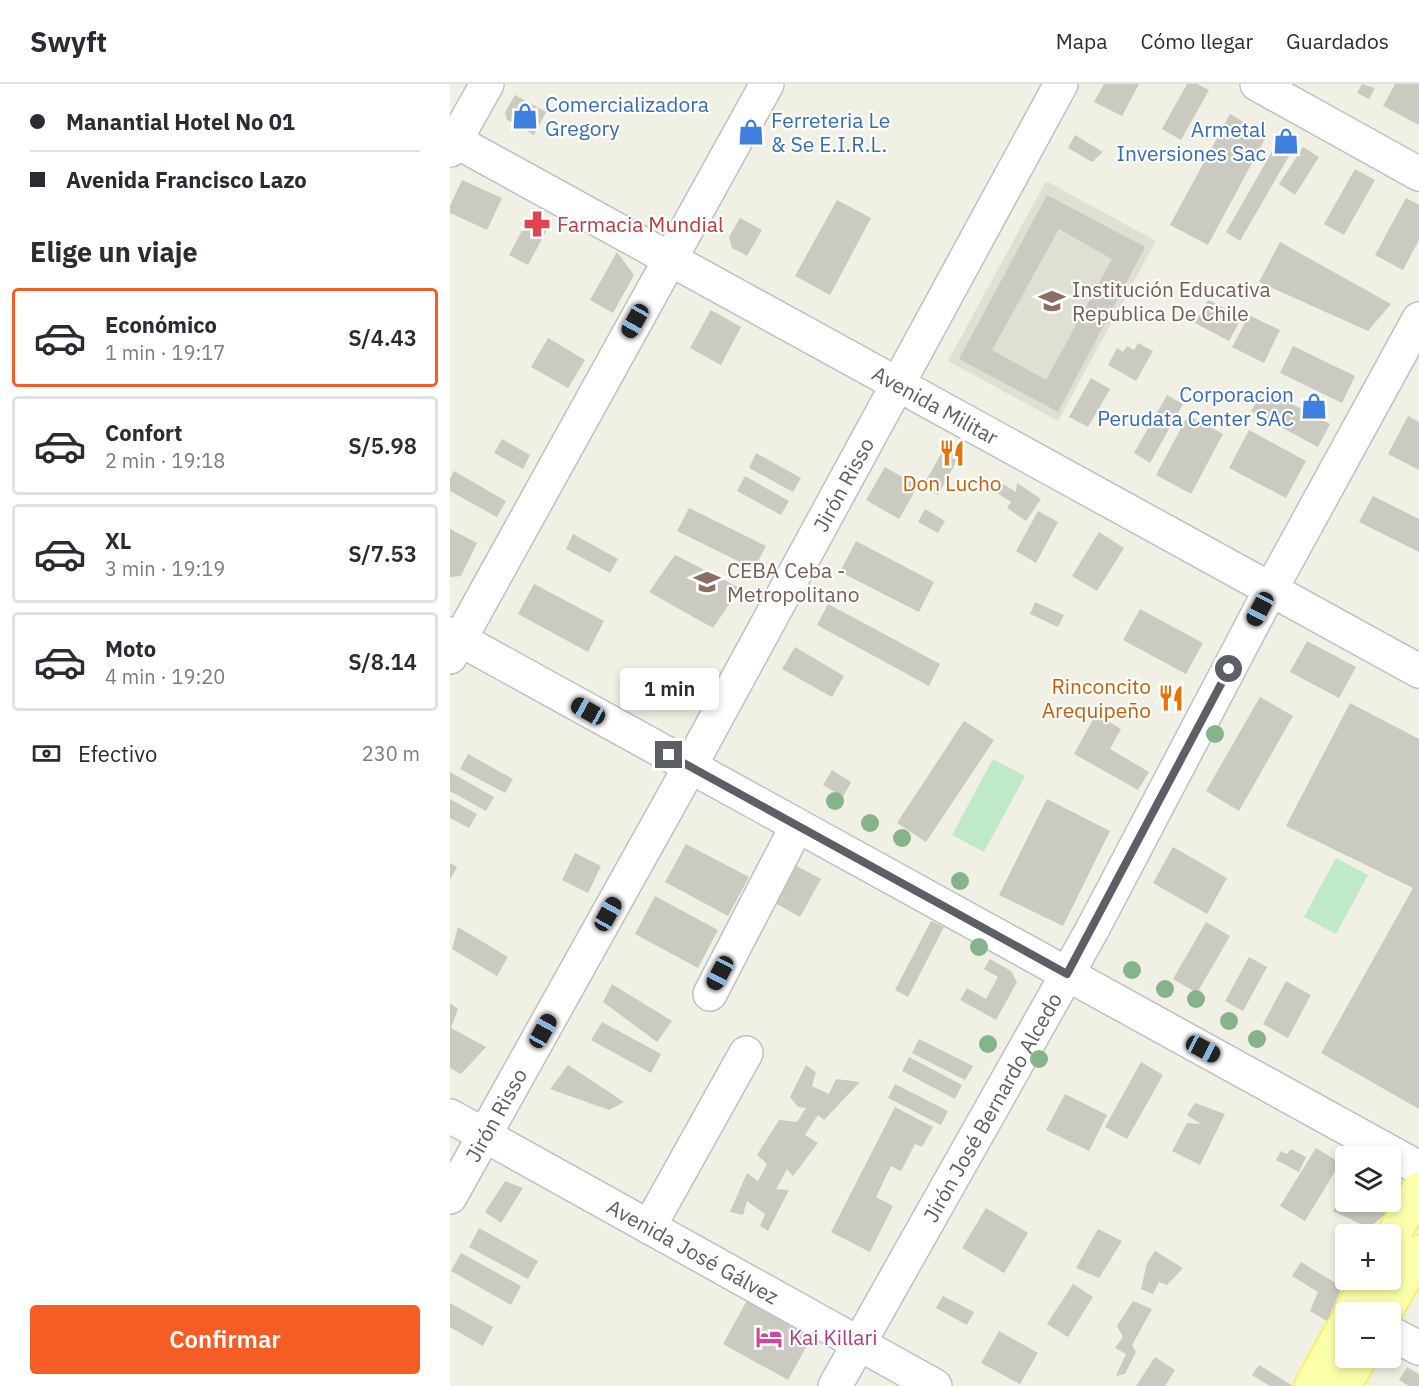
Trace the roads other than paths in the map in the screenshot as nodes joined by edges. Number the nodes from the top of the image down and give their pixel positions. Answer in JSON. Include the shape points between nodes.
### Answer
{"nodes":[{"id":1,"x":487,"y":84,"type":"edge"},
{"id":2,"x":766,"y":84,"type":"edge"},
{"id":3,"x":1061,"y":84,"type":"edge"},
{"id":4,"x":1257,"y":84,"type":"edge"},
{"id":5,"x":452,"y":143,"type":"edge"},
{"id":6,"x":1419,"y":174,"type":"edge"},
{"id":7,"x":669,"y":259,"type":"junction"},
{"id":8,"x":1419,"y":319,"type":"edge"},
{"id":9,"x":899,"y":385,"type":"junction"},
{"id":10,"x":1271,"y":589,"type":"junction"},
{"id":11,"x":453,"y":644,"type":"edge"},
{"id":12,"x":1419,"y":671,"type":"edge"},
{"id":13,"x":689,"y":766,"type":"junction"},
{"id":14,"x":797,"y":826,"type":"junction"},
{"id":15,"x":1067,"y":974,"type":"junction"},
{"id":16,"x":710,"y":994,"type":"dead end"},
{"id":17,"x":746,"y":1053,"type":"dead end"},
{"id":18,"x":450,"y":1116,"type":"edge"},
{"id":19,"x":486,"y":1135,"type":"junction"},
{"id":20,"x":1419,"y":1168,"type":"edge"},
{"id":21,"x":1419,"y":1189,"type":"edge"},
{"id":22,"x":450,"y":1197,"type":"edge"},
{"id":23,"x":1399,"y":1224,"type":"edge"},
{"id":24,"x":649,"y":1227,"type":"junction"},
{"id":25,"x":1419,"y":1252,"type":"edge"},
{"id":26,"x":1391,"y":1302,"type":"edge"},
{"id":27,"x":1401,"y":1339,"type":"edge"},
{"id":28,"x":857,"y":1343,"type":"junction"},
{"id":29,"x":1335,"y":1343,"type":"edge"},
{"id":30,"x":1419,"y":1348,"type":"edge"},
{"id":31,"x":1354,"y":1368,"type":"edge"},
{"id":32,"x":835,"y":1386,"type":"edge"},
{"id":33,"x":935,"y":1386,"type":"edge"},
{"id":34,"x":1311,"y":1386,"type":"edge"},
{"id":35,"x":1344,"y":1386,"type":"edge"}],
"edges":[{"from":1,"to":5,"type":"street"},
{"from":2,"to":7,"type":"street"},
{"from":3,"to":9,"type":"street","name":"Jirón Risso"},
{"from":4,"to":6,"type":"street"},
{"from":5,"to":7,"type":"street","name":"Avenida Militar"},
{"from":7,"to":9,"type":"street","name":"Avenida Militar"},
{"from":7,"to":11,"type":"street"},
{"from":8,"to":10,"type":"street","name":"Jirón José Bernardo Alcedo"},
{"from":9,"to":10,"type":"street","name":"Avenida Militar"},
{"from":9,"to":13,"type":"street","name":"Jirón Risso"},
{"from":10,"to":12,"type":"street","name":"Avenida Militar"},
{"from":10,"to":15,"type":"street","name":"Jirón José Bernardo Alcedo"},
{"from":11,"to":13,"type":"street"},
{"from":13,"to":14,"type":"street"},
{"from":13,"to":19,"type":"street","name":"Jirón Risso"},
{"from":14,"to":15,"type":"street"},
{"from":14,"to":16,"type":"street"},
{"from":15,"to":20,"type":"street"},
{"from":15,"to":28,"type":"street","name":"Jirón José Bernardo Alcedo"},
{"from":17,"to":24,"type":"street"},
{"from":18,"to":19,"type":"street","name":"Avenida José Gálvez"},
{"from":19,"to":22,"type":"street","name":"Jirón Risso"},
{"from":19,"to":24,"type":"street","name":"Avenida José Gálvez"},
{"from":21,"to":23,"type":"main road"},
{"from":24,"to":28,"type":"street","name":"Avenida José Gálvez"},
{"from":25,"to":26,"type":"main road"},
{"from":27,"to":30,"type":"street"},
{"from":28,"to":32,"type":"street","name":"Jirón José Bernardo Alcedo"},
{"from":28,"to":33,"type":"street","name":"Avenida José Gálvez"},
{"from":29,"to":34,"type":"main road"},
{"from":31,"to":35,"type":"main road"}]}
